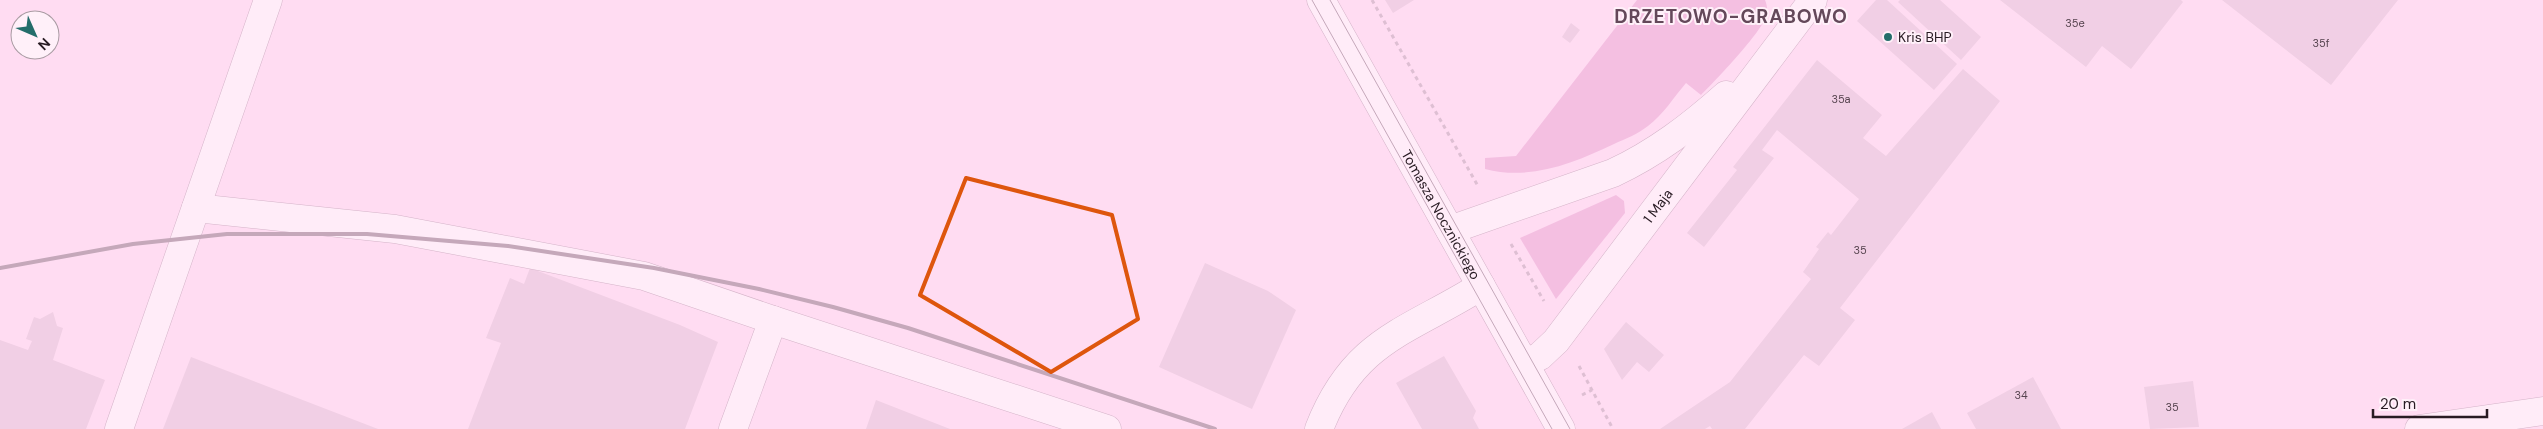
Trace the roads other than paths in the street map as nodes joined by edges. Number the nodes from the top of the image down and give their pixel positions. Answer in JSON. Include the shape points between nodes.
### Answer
{"nodes":[{"id":1,"x":268,"y":0,"type":"edge"},
{"id":2,"x":1321,"y":0,"type":"edge"},
{"id":3,"x":1813,"y":0,"type":"edge"},
{"id":4,"x":1782,"y":39,"type":"junction"},
{"id":5,"x":196,"y":208,"type":"junction"},
{"id":6,"x":1450,"y":230,"type":"junction"},
{"id":7,"x":1481,"y":286,"type":"junction"},
{"id":8,"x":772,"y":320,"type":"junction"},
{"id":9,"x":1525,"y":364,"type":"junction"},
{"id":10,"x":2543,"y":411,"type":"edge"},
{"id":11,"x":119,"y":429,"type":"edge"},
{"id":12,"x":733,"y":429,"type":"edge"},
{"id":13,"x":1107,"y":429,"type":"edge"},
{"id":14,"x":1319,"y":429,"type":"edge"},
{"id":15,"x":1561,"y":429,"type":"edge"},
{"id":16,"x":2419,"y":429,"type":"edge"}],
"edges":[{"from":1,"to":5,"type":"street"},
{"from":2,"to":6,"type":"street","name":"Tomasza Nocznickiego"},
{"from":3,"to":4,"type":"street","name":"1 Maja"},
{"from":4,"to":6,"type":"street","name":"1 Maja","via":[[1709,110],[1639,161],[1613,174]]},
{"from":4,"to":9,"type":"street","name":"1 Maja","via":[[1559,337],[1540,356]]},
{"from":5,"to":8,"type":"street","via":[[395,228],[635,274]]},
{"from":5,"to":11,"type":"street"},
{"from":6,"to":7,"type":"street","name":"Tomasza Nocznickiego"},
{"from":7,"to":9,"type":"street","name":"Tomasza Nocznickiego"},
{"from":7,"to":14,"type":"street","via":[[1395,333],[1369,353],[1344,379],[1328,404]]},
{"from":8,"to":12,"type":"street"},
{"from":8,"to":13,"type":"street"},
{"from":9,"to":15,"type":"street","name":"Tomasza Nocznickiego"},
{"from":10,"to":16,"type":"street"}]}
